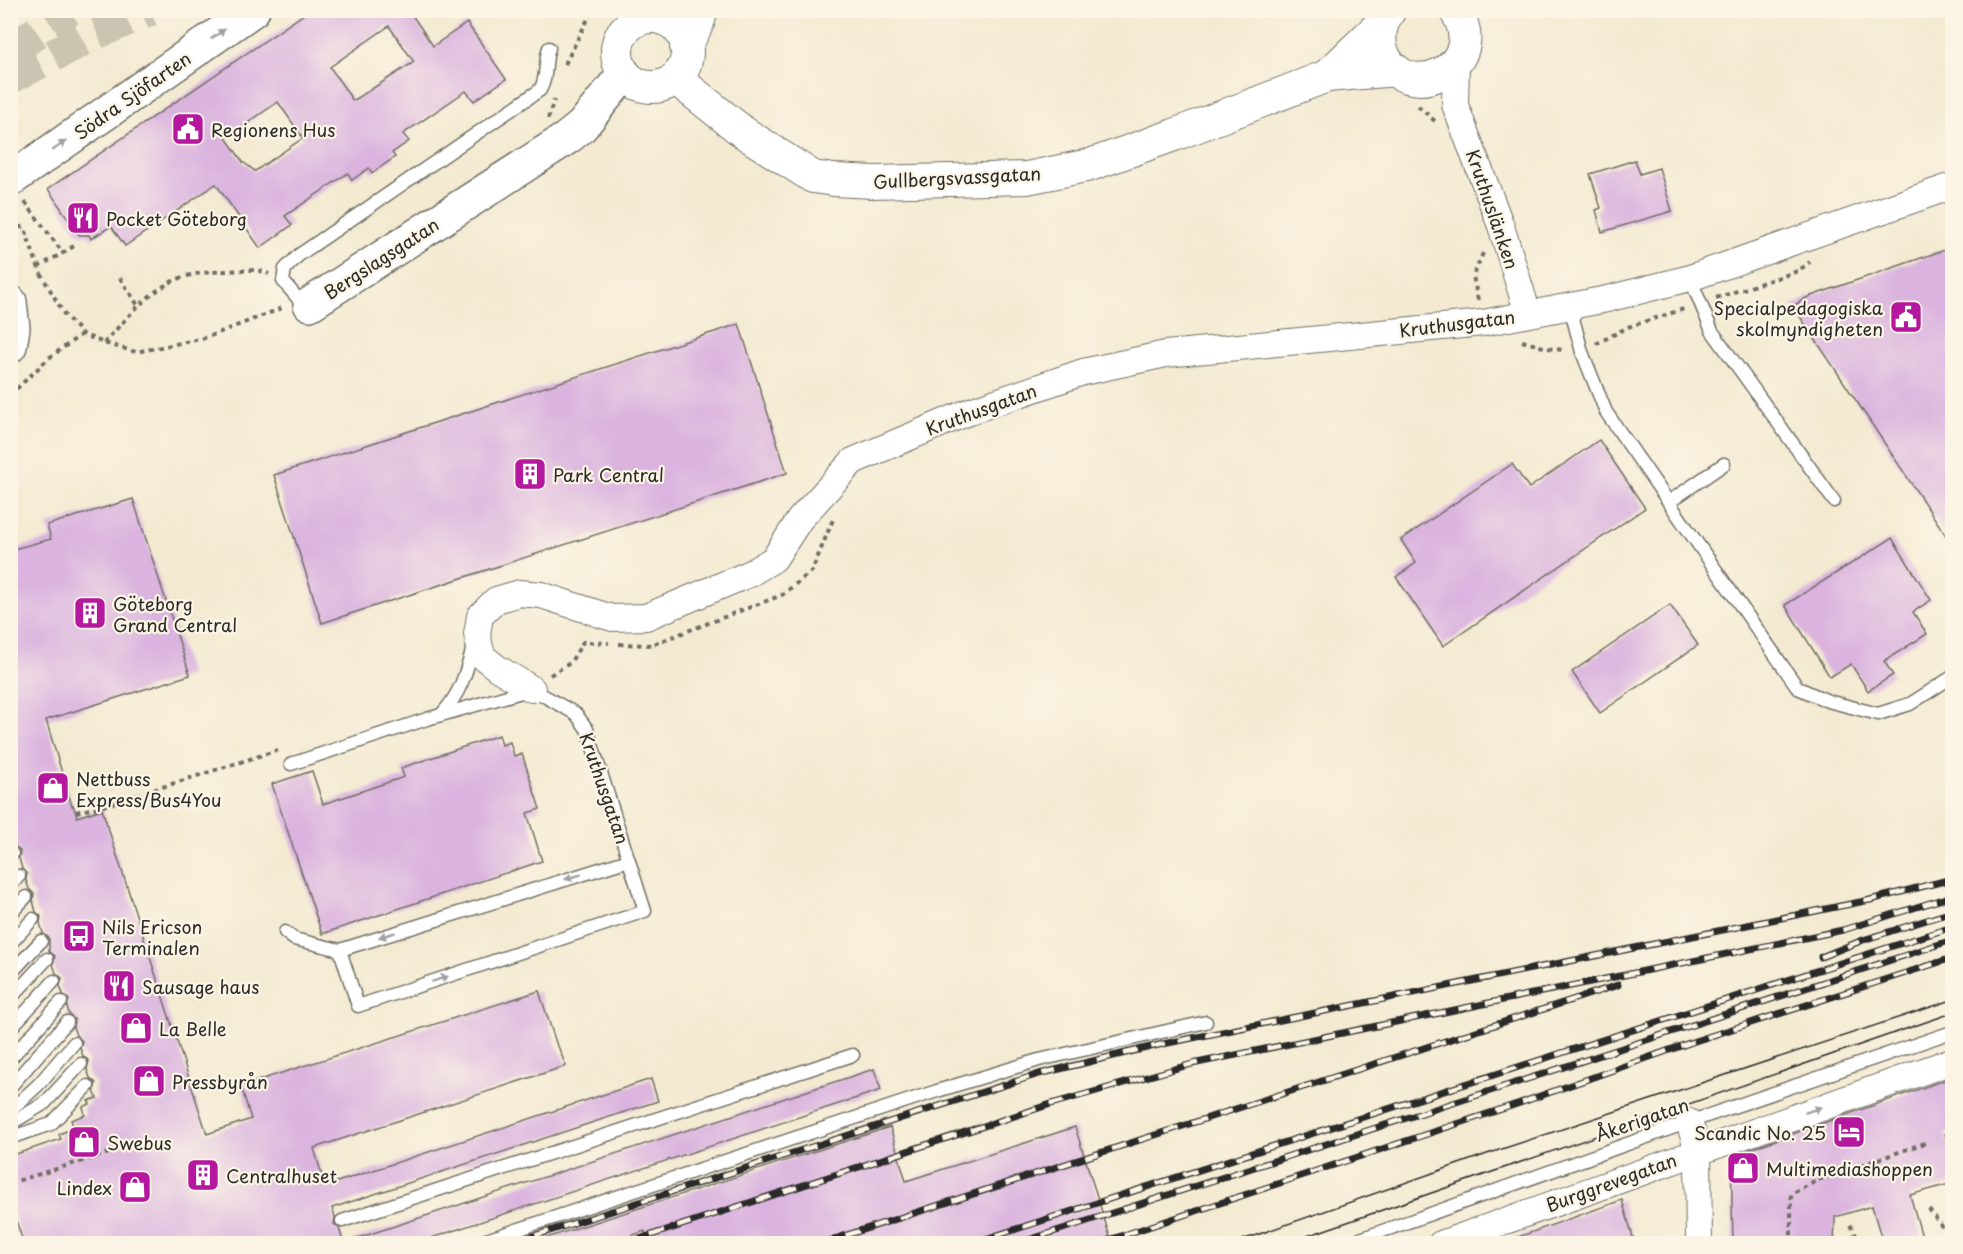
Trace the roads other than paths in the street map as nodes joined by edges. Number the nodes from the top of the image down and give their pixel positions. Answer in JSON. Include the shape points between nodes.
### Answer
{"nodes":[{"id":1,"x":253,"y":10,"type":"edge"},
{"id":2,"x":702,"y":10,"type":"edge"},
{"id":3,"x":647,"y":14,"type":"edge"},
{"id":4,"x":1386,"y":17,"type":"edge"},
{"id":5,"x":1468,"y":17,"type":"edge"},
{"id":6,"x":686,"y":46,"type":"junction"},
{"id":7,"x":549,"y":48,"type":"dead end"},
{"id":8,"x":1456,"y":63,"type":"junction"},
{"id":9,"x":624,"y":74,"type":"junction"},
{"id":10,"x":1327,"y":76,"type":"junction"},
{"id":11,"x":675,"y":78,"type":"junction"},
{"id":12,"x":1410,"y":84,"type":"junction"},
{"id":13,"x":1455,"y":105,"type":"junction"},
{"id":14,"x":1953,"y":186,"type":"edge"},
{"id":15,"x":17,"y":189,"type":"edge"},
{"id":16,"x":1690,"y":278,"type":"junction"},
{"id":17,"x":310,"y":304,"type":"joint"},
{"id":18,"x":1570,"y":307,"type":"junction"},
{"id":19,"x":1528,"y":314,"type":"junction"},
{"id":20,"x":1724,"y":464,"type":"dead end"},
{"id":21,"x":1834,"y":501,"type":"dead end"},
{"id":22,"x":1669,"y":502,"type":"junction"},
{"id":23,"x":477,"y":634,"type":"junction"},
{"id":24,"x":1953,"y":677,"type":"edge"},
{"id":25,"x":538,"y":684,"type":"junction"},
{"id":26,"x":441,"y":715,"type":"junction"},
{"id":27,"x":291,"y":764,"type":"dead end"},
{"id":28,"x":629,"y":860,"type":"junction"},
{"id":29,"x":19,"y":876,"type":"dead end"},
{"id":30,"x":10,"y":886,"type":"edge"},
{"id":31,"x":26,"y":897,"type":"dead end"},
{"id":32,"x":10,"y":914,"type":"edge"},
{"id":33,"x":33,"y":919,"type":"dead end"},
{"id":34,"x":285,"y":932,"type":"dead end"},
{"id":35,"x":41,"y":942,"type":"dead end"},
{"id":36,"x":10,"y":944,"type":"edge"},
{"id":37,"x":340,"y":950,"type":"junction"},
{"id":38,"x":47,"y":959,"type":"dead end"},
{"id":39,"x":10,"y":974,"type":"edge"},
{"id":40,"x":54,"y":981,"type":"dead end"},
{"id":41,"x":10,"y":999,"type":"edge"},
{"id":42,"x":61,"y":1002,"type":"dead end"},
{"id":43,"x":68,"y":1022,"type":"dead end"},
{"id":44,"x":1206,"y":1022,"type":"dead end"},
{"id":45,"x":10,"y":1029,"type":"edge"},
{"id":46,"x":1953,"y":1032,"type":"edge"},
{"id":47,"x":74,"y":1043,"type":"dead end"},
{"id":48,"x":853,"y":1055,"type":"dead end"},
{"id":49,"x":10,"y":1059,"type":"edge"},
{"id":50,"x":1953,"y":1061,"type":"edge"},
{"id":51,"x":81,"y":1064,"type":"dead end"},
{"id":52,"x":88,"y":1086,"type":"dead end"},
{"id":53,"x":10,"y":1087,"type":"edge"},
{"id":54,"x":10,"y":1111,"type":"edge"},
{"id":55,"x":1689,"y":1122,"type":"junction"},
{"id":56,"x":10,"y":1124,"type":"edge"},
{"id":57,"x":10,"y":1138,"type":"edge"},
{"id":58,"x":1698,"y":1150,"type":"junction"},
{"id":59,"x":342,"y":1221,"type":"dead end"},
{"id":60,"x":474,"y":1244,"type":"edge"},
{"id":61,"x":1346,"y":1244,"type":"edge"},
{"id":62,"x":1441,"y":1244,"type":"edge"},
{"id":63,"x":1699,"y":1244,"type":"edge"}],
"edges":[{"from":15,"to":1,"type":"main road","name":"Södra Sjöfarten","one_way":true},
{"from":2,"to":6,"type":"street"},
{"from":3,"to":6,"type":"street","via":[[669,22],[681,33]]},
{"from":3,"to":9,"type":"street","via":[[631,24],[618,43],[618,59]]},
{"from":4,"to":10,"type":"street","name":"Gullbergsvassgatan"},
{"from":4,"to":12,"type":"street","name":"Gullbergsvassgatan","via":[[1380,33],[1382,49]]},
{"from":5,"to":8,"type":"street"},
{"from":6,"to":11,"type":"street","via":[[684,66]]},
{"from":7,"to":17,"type":"lane","name":"Bergslagsgatan","via":[[540,90],[299,255],[285,269],[284,281],[299,300]]},
{"from":8,"to":12,"type":"street","name":"Gullbergsvassgatan","via":[[1440,75]]},
{"from":8,"to":13,"type":"street","name":"Kruthuslänken"},
{"from":9,"to":11,"type":"street","via":[[649,87]]},
{"from":9,"to":17,"type":"main road","name":"Bergslagsgatan","via":[[582,126],[567,138]]},
{"from":10,"to":11,"type":"street","name":"Gullbergsvassgatan","via":[[1090,165],[1027,178],[874,182],[813,177],[743,132]]},
{"from":10,"to":12,"type":"street","name":"Gullbergsvassgatan"},
{"from":12,"to":13,"type":"street"},
{"from":13,"to":19,"type":"street","name":"Kruthuslänken","via":[[1501,226]]},
{"from":14,"to":16,"type":"street","name":"Kruthusgatan"},
{"from":16,"to":18,"type":"street","name":"Kruthusgatan"},
{"from":16,"to":21,"type":"lane","via":[[1712,331]]},
{"from":18,"to":19,"type":"street","name":"Kruthusgatan"},
{"from":18,"to":22,"type":"lane","via":[[1582,352],[1606,412]]},
{"from":19,"to":23,"type":"street","name":"Kruthusgatan","via":[[1483,323],[1166,354],[1083,372],[973,410],[853,461],[800,519],[774,559],[749,574],[646,617],[612,618],[520,593],[496,600],[480,616]]},
{"from":20,"to":22,"type":"lane"},
{"from":22,"to":24,"type":"lane","via":[[1798,688],[1828,701],[1878,714],[1910,704]]},
{"from":23,"to":25,"type":"street","name":"Kruthusgatan","via":[[482,656],[496,668]]},
{"from":23,"to":26,"type":"lane","name":"Kruthusgatan","via":[[458,694]]},
{"from":25,"to":26,"type":"lane"},
{"from":25,"to":28,"type":"lane","name":"Kruthusgatan","via":[[576,714],[587,729]]},
{"from":26,"to":27,"type":"lane"},
{"from":28,"to":37,"type":"lane","one_way":true},
{"from":37,"to":28,"type":"lane","name":"Kruthusgatan","one_way":true,"via":[[358,1006],[645,911]]},
{"from":29,"to":30,"type":"lane"},
{"from":31,"to":32,"type":"lane"},
{"from":33,"to":36,"type":"lane"},
{"from":34,"to":37,"type":"lane","via":[[294,939]]},
{"from":35,"to":39,"type":"lane"},
{"from":38,"to":41,"type":"lane"},
{"from":40,"to":45,"type":"lane"},
{"from":42,"to":49,"type":"lane"},
{"from":43,"to":53,"type":"lane"},
{"from":44,"to":60,"type":"lane","via":[[1040,1060]]},
{"from":46,"to":55,"type":"lane","name":"Åkerigatan"},
{"from":47,"to":54,"type":"lane"},
{"from":48,"to":59,"type":"lane"},
{"from":58,"to":50,"type":"street","name":"Burggrevegatan","one_way":true},
{"from":51,"to":56,"type":"lane","via":[[45,1103]]},
{"from":52,"to":57,"type":"lane","via":[[51,1124]]},
{"from":55,"to":58,"type":"street"},
{"from":55,"to":61,"type":"lane","name":"Åkerigatan"},
{"from":58,"to":62,"type":"street","name":"Burggrevegatan"},
{"from":58,"to":63,"type":"street"}]}
